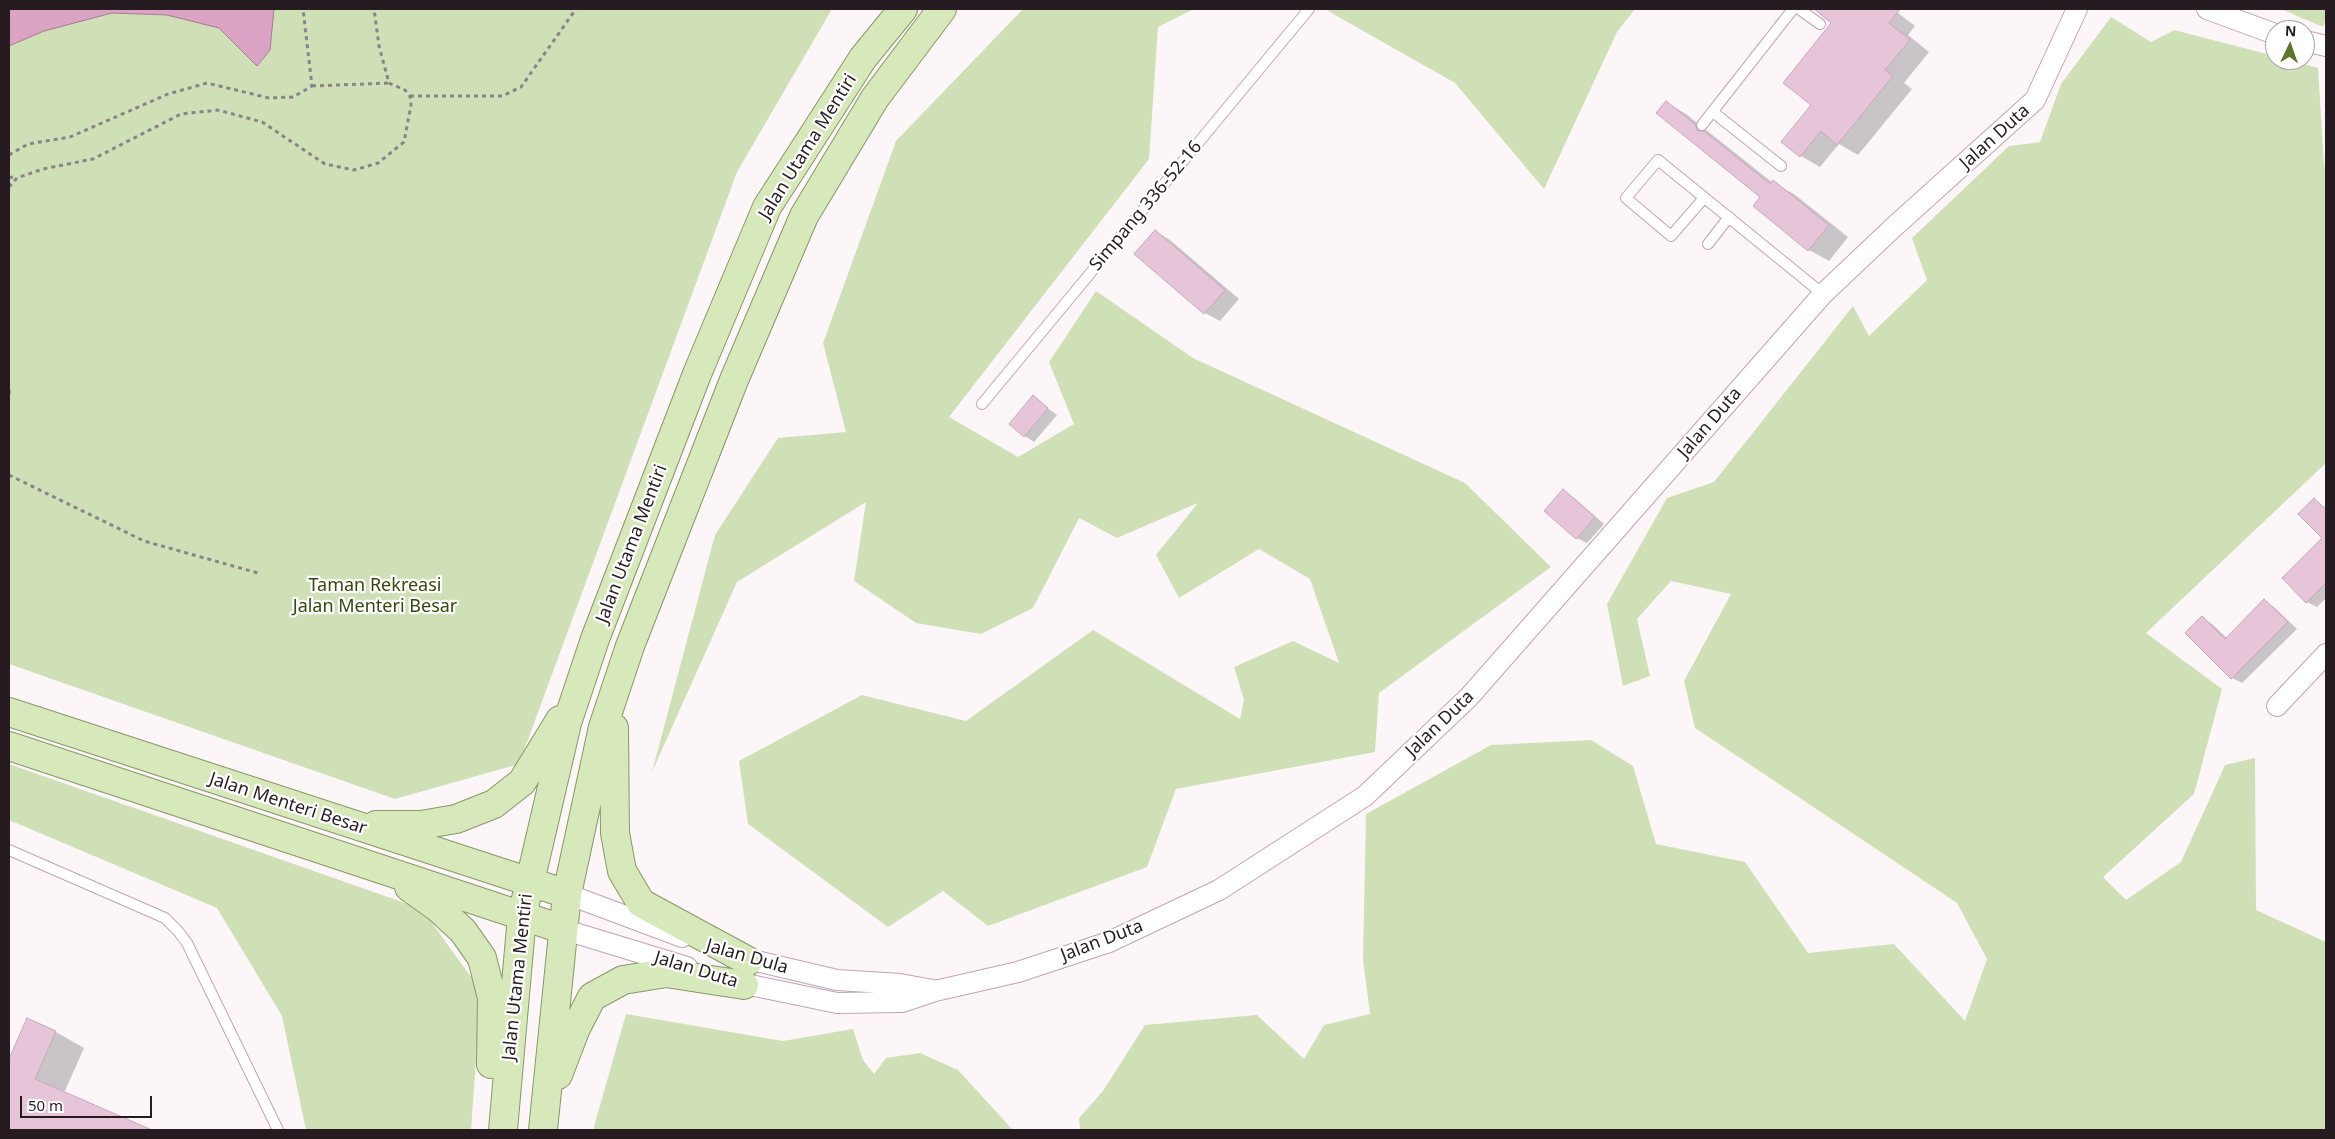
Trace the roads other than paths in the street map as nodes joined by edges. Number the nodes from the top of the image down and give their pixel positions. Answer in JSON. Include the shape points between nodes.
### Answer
{"nodes":[{"id":1,"x":904,"y":9,"type":"edge"},
{"id":2,"x":942,"y":9,"type":"edge"},
{"id":3,"x":1310,"y":9,"type":"edge"},
{"id":4,"x":1793,"y":9,"type":"edge"},
{"id":5,"x":1799,"y":9,"type":"edge"},
{"id":6,"x":2077,"y":9,"type":"edge"},
{"id":7,"x":2207,"y":9,"type":"edge"},
{"id":8,"x":1820,"y":24,"type":"dead end"},
{"id":9,"x":2265,"y":30,"type":"edge"},
{"id":10,"x":1713,"y":112,"type":"junction"},
{"id":11,"x":1702,"y":126,"type":"dead end"},
{"id":12,"x":1781,"y":166,"type":"dead end"},
{"id":13,"x":1704,"y":198,"type":"junction"},
{"id":14,"x":1729,"y":217,"type":"junction"},
{"id":15,"x":1708,"y":244,"type":"dead end"},
{"id":16,"x":1823,"y":294,"type":"junction"},
{"id":17,"x":982,"y":404,"type":"dead end"},
{"id":18,"x":2326,"y":654,"type":"edge"},
{"id":19,"x":578,"y":688,"type":"junction"},
{"id":20,"x":614,"y":694,"type":"junction"},
{"id":21,"x":2277,"y":706,"type":"dead end"},
{"id":22,"x":9,"y":712,"type":"edge"},
{"id":23,"x":9,"y":746,"type":"edge"},
{"id":24,"x":352,"y":825,"type":"junction"},
{"id":25,"x":9,"y":850,"type":"edge"},
{"id":26,"x":390,"y":873,"type":"junction"},
{"id":27,"x":529,"y":883,"type":"junction"},
{"id":28,"x":567,"y":894,"type":"junction"},
{"id":29,"x":522,"y":916,"type":"junction"},
{"id":30,"x":562,"y":929,"type":"junction"},
{"id":31,"x":746,"y":973,"type":"junction"},
{"id":32,"x":934,"y":991,"type":"joint"},
{"id":33,"x":544,"y":1120,"type":"edge"},
{"id":34,"x":278,"y":1130,"type":"edge"},
{"id":35,"x":488,"y":1130,"type":"edge"},
{"id":36,"x":503,"y":1130,"type":"edge"}],
"edges":[{"from":1,"to":19,"type":"main road","name":"Jalan Utama Mentiri","via":[[863,58],[766,207],[698,374]]},
{"from":2,"to":20,"type":"main road","name":"Jalan Utama Mentiri","via":[[875,98],[804,216],[734,380]]},
{"from":3,"to":17,"type":"lane","name":"Simpang 336-52-16"},
{"from":4,"to":10,"type":"lane"},
{"from":5,"to":8,"type":"lane"},
{"from":6,"to":16,"type":"street","name":"Jalan Duta","via":[[2036,100]]},
{"from":7,"to":9,"type":"street"},
{"from":10,"to":11,"type":"lane"},
{"from":10,"to":12,"type":"lane"},
{"from":13,"to":13,"type":"lane","via":[[1671,236],[1626,198],[1658,160]]},
{"from":13,"to":14,"type":"lane"},
{"from":14,"to":15,"type":"lane"},
{"from":14,"to":16,"type":"lane"},
{"from":16,"to":32,"type":"street","name":"Jalan Duta","via":[[1469,697],[1364,796],[1219,890],[1109,942],[1018,972]]},
{"from":18,"to":21,"type":"street"},
{"from":19,"to":24,"type":"main road","via":[[522,782],[494,804],[456,819],[421,825]]},
{"from":19,"to":27,"type":"main road","name":"Jalan Utama Mentiri"},
{"from":20,"to":28,"type":"main road","name":"Jalan Utama Mentiri","via":[[603,727]]},
{"from":20,"to":31,"type":"main road","via":[[615,832],[622,871],[641,903]]},
{"from":22,"to":24,"type":"main road","name":"Jalan Menteri Besar"},
{"from":23,"to":26,"type":"main road","name":"Jalan Menteri Besar"},
{"from":24,"to":27,"type":"main road","name":"Jalan Menteri Besar"},
{"from":25,"to":34,"type":"lane","via":[[165,918],[178,931],[187,943]]},
{"from":26,"to":29,"type":"main road","name":"Jalan Menteri Besar"},
{"from":26,"to":35,"type":"main road","via":[[462,931],[482,958],[492,998]]},
{"from":27,"to":28,"type":"main road","name":"Jalan Menteri Besar"},
{"from":27,"to":29,"type":"main road","name":"Jalan Utama Mentiri"},
{"from":28,"to":30,"type":"main road","name":"Jalan Utama Mentiri"},
{"from":28,"to":31,"type":"street","name":"Jalan Dula"},
{"from":29,"to":30,"type":"main road","name":"Jalan Menteri Besar"},
{"from":29,"to":36,"type":"main road","name":"Jalan Utama Mentiri"},
{"from":30,"to":31,"type":"street","name":"Jalan Duta"},
{"from":30,"to":33,"type":"main road","name":"Jalan Utama Mentiri"},
{"from":31,"to":32,"type":"street","name":"Jalan Dula","via":[[900,984]]},
{"from":31,"to":33,"type":"main road","via":[[666,973],[624,980],[592,997],[576,1028]]}]}
